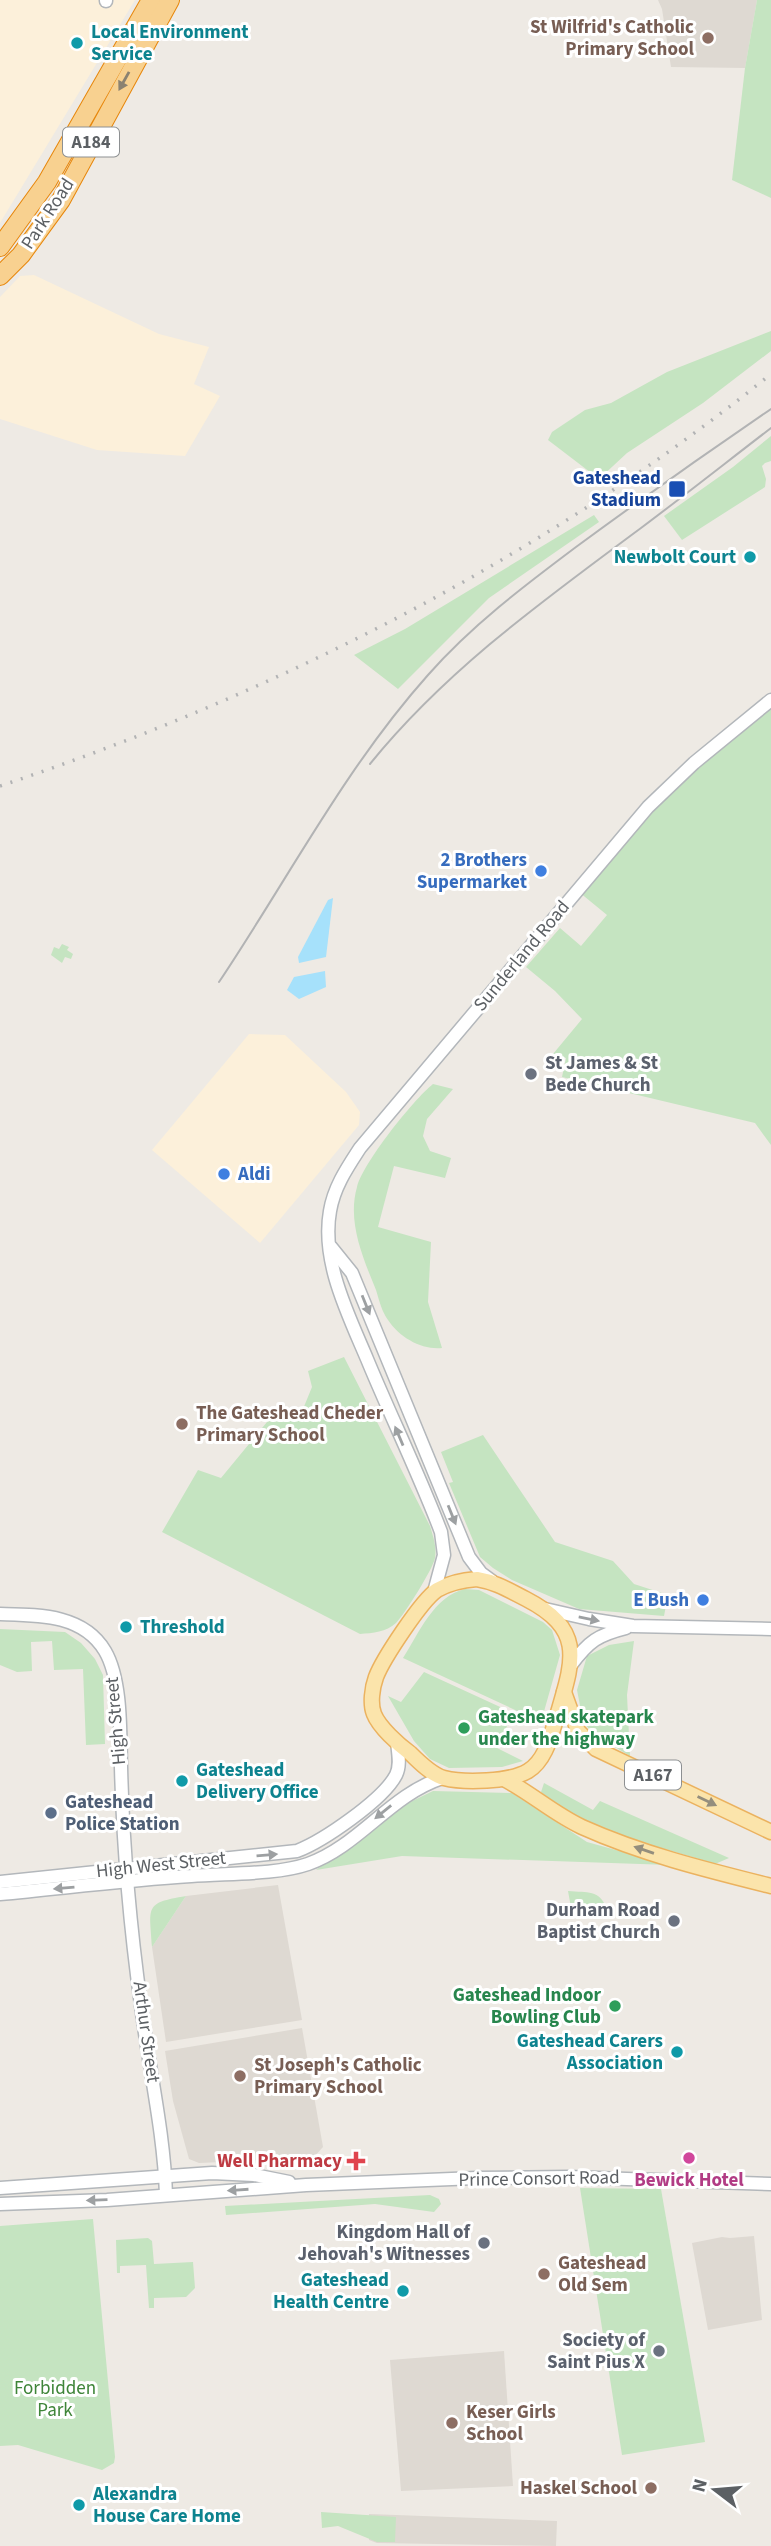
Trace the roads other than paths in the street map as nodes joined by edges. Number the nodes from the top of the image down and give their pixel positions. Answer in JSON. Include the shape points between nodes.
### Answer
{"nodes":[{"id":1,"x":150,"y":0,"type":"edge"},
{"id":2,"x":170,"y":0,"type":"edge"},
{"id":3,"x":65,"y":150,"type":"junction"},
{"id":4,"x":81,"y":160,"type":"junction"},
{"id":5,"x":0,"y":247,"type":"edge"},
{"id":6,"x":0,"y":276,"type":"edge"},
{"id":7,"x":771,"y":700,"type":"edge"},
{"id":8,"x":331,"y":1247,"type":"junction"},
{"id":9,"x":492,"y":1581,"type":"junction"},
{"id":10,"x":434,"y":1592,"type":"junction"},
{"id":11,"x":545,"y":1609,"type":"junction"},
{"id":12,"x":0,"y":1614,"type":"edge"},
{"id":13,"x":633,"y":1626,"type":"junction"},
{"id":14,"x":771,"y":1629,"type":"edge"},
{"id":15,"x":571,"y":1665,"type":"junction"},
{"id":16,"x":564,"y":1691,"type":"junction"},
{"id":17,"x":397,"y":1742,"type":"junction"},
{"id":18,"x":442,"y":1778,"type":"junction"},
{"id":19,"x":504,"y":1779,"type":"junction"},
{"id":20,"x":771,"y":1832,"type":"edge"},
{"id":21,"x":126,"y":1868,"type":"junction"},
{"id":22,"x":128,"y":1881,"type":"junction"},
{"id":23,"x":0,"y":1882,"type":"edge"},
{"id":24,"x":771,"y":1886,"type":"edge"},
{"id":25,"x":0,"y":1894,"type":"edge"},
{"id":26,"x":165,"y":2176,"type":"junction"},
{"id":27,"x":771,"y":2184,"type":"edge"},
{"id":28,"x":306,"y":2186,"type":"junction"},
{"id":29,"x":0,"y":2188,"type":"edge"},
{"id":30,"x":166,"y":2196,"type":"junction"},
{"id":31,"x":0,"y":2204,"type":"edge"}],
"edges":[{"from":1,"to":3,"type":"highway","name":"Park Road","number":"A184"},
{"from":2,"to":4,"type":"highway","name":"Park Road","number":"A184","one_way":true},
{"from":3,"to":4,"type":"highway"},
{"from":3,"to":5,"type":"highway","name":"Park Road","number":"A184"},
{"from":4,"to":6,"type":"highway","name":"Park Road","number":"A184","via":[[61,200]]},
{"from":7,"to":8,"type":"main road","name":"Sunderland Road","via":[[648,807],[360,1148],[333,1196]]},
{"from":8,"to":9,"type":"main road","one_way":true,"via":[[352,1273],[469,1557]]},
{"from":10,"to":8,"type":"main road","name":"Sunderland Road","one_way":true,"via":[[444,1555],[441,1532],[335,1283]]},
{"from":9,"to":10,"type":"main road","via":[[465,1580]]},
{"from":9,"to":11,"type":"main road"},
{"from":10,"to":17,"type":"main road","via":[[382,1664],[373,1687],[374,1715]]},
{"from":11,"to":13,"type":"main road","one_way":true},
{"from":11,"to":15,"type":"main road","via":[[565,1630]]},
{"from":12,"to":21,"type":"main road","name":"High Street","via":[[58,1618],[89,1633],[105,1651],[117,1706]]},
{"from":13,"to":14,"type":"main road"},
{"from":13,"to":15,"type":"main road","via":[[592,1640]]},
{"from":15,"to":16,"type":"main road"},
{"from":16,"to":19,"type":"main road","via":[[541,1758],[526,1773]]},
{"from":16,"to":20,"type":"main road","number":"A167","one_way":true,"via":[[578,1731],[596,1749]]},
{"from":17,"to":18,"type":"main road"},
{"from":21,"to":17,"type":"main road","name":"High West Street","one_way":true,"via":[[287,1853],[320,1841],[389,1784],[397,1773]]},
{"from":18,"to":19,"type":"main road"},
{"from":18,"to":22,"type":"main road","name":"High West Street","one_way":true,"via":[[408,1793],[328,1855],[305,1865]]},
{"from":24,"to":19,"type":"main road","one_way":true,"via":[[695,1867],[581,1827]]},
{"from":21,"to":22,"type":"main road","name":"Arthur Street"},
{"from":21,"to":23,"type":"main road","name":"High West Street"},
{"from":22,"to":25,"type":"main road","name":"High West Street","one_way":true},
{"from":22,"to":26,"type":"main road","name":"Arthur Street"},
{"from":26,"to":28,"type":"main road","name":"Prince Consort Road","via":[[254,2175]]},
{"from":26,"to":29,"type":"main road","name":"Prince Consort Road"},
{"from":26,"to":30,"type":"main road","name":"Arthur Street"},
{"from":27,"to":28,"type":"main road","name":"Prince Consort Road","via":[[569,2177]]},
{"from":28,"to":30,"type":"main road","name":"Prince Consort Road","one_way":true},
{"from":30,"to":31,"type":"main road","name":"Prince Consort Road","one_way":true}]}
